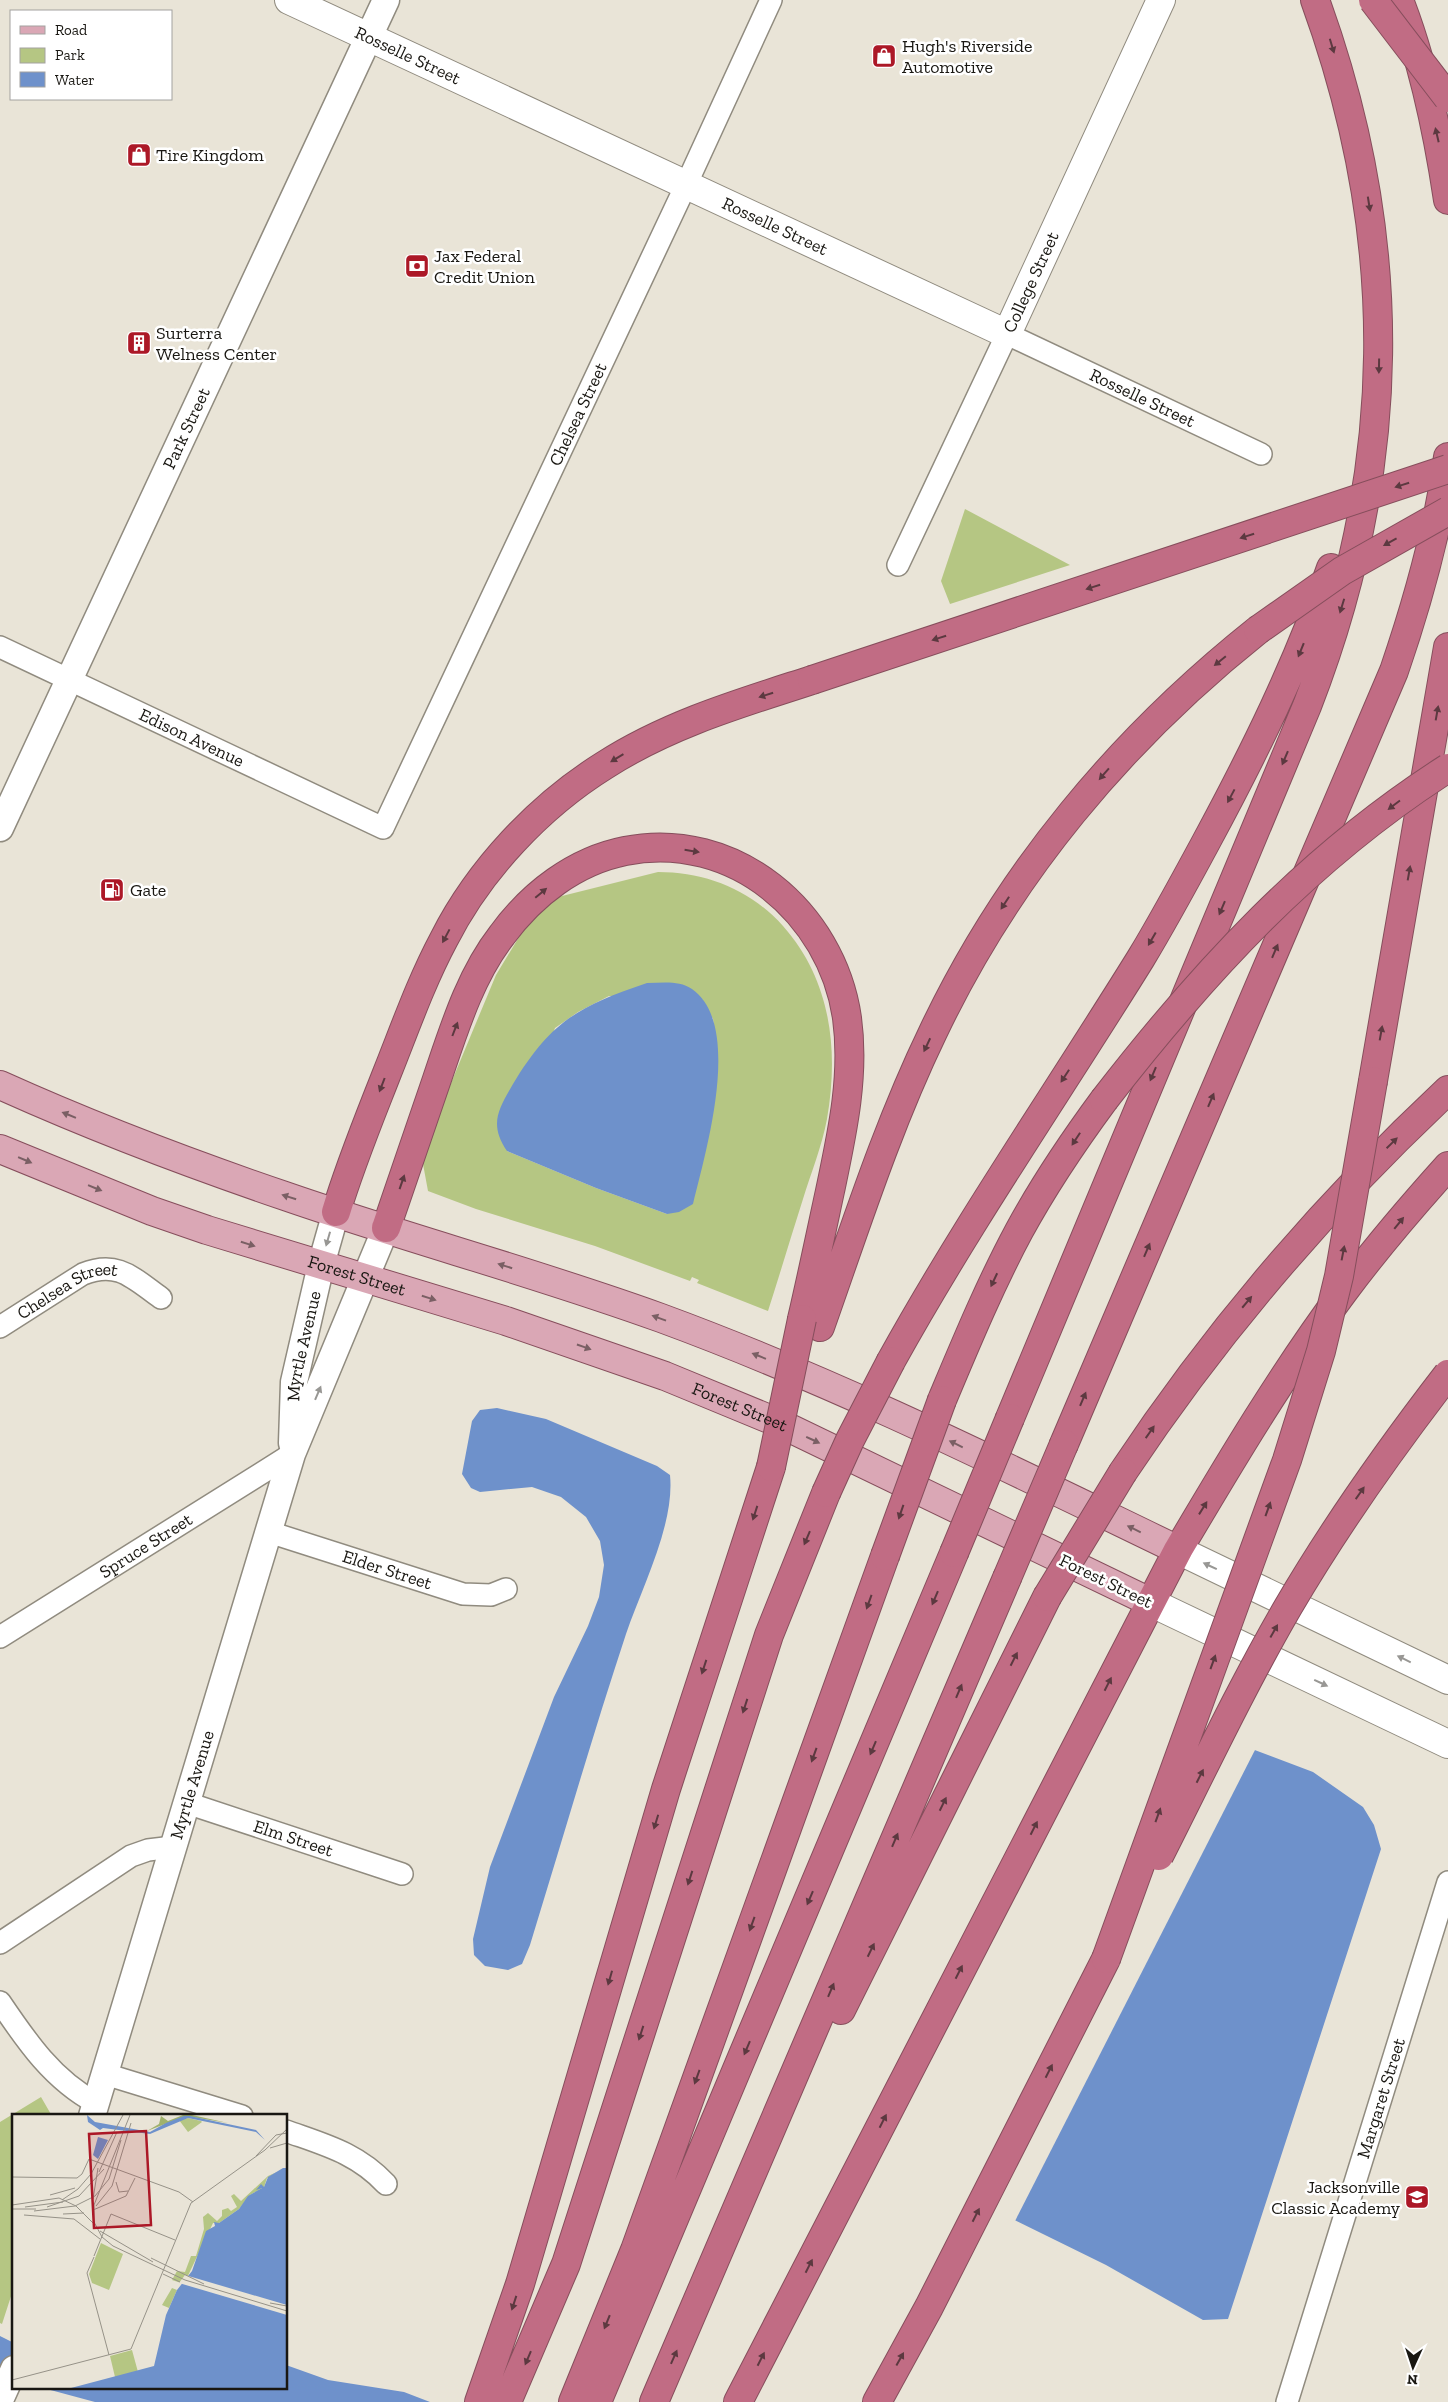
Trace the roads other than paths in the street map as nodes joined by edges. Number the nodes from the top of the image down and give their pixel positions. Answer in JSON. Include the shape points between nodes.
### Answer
{"nodes":[{"id":1,"x":289,"y":0,"type":"edge"},
{"id":2,"x":386,"y":0,"type":"edge"},
{"id":3,"x":771,"y":0,"type":"edge"},
{"id":4,"x":1161,"y":0,"type":"edge"},
{"id":5,"x":1316,"y":0,"type":"edge"},
{"id":6,"x":1373,"y":0,"type":"edge"},
{"id":7,"x":1400,"y":0,"type":"edge"},
{"id":8,"x":369,"y":37,"type":"junction"},
{"id":9,"x":1448,"y":98,"type":"edge"},
{"id":10,"x":686,"y":185,"type":"junction"},
{"id":11,"x":1448,"y":200,"type":"edge"},
{"id":12,"x":1007,"y":334,"type":"junction"},
{"id":13,"x":1377,"y":403,"type":"junction"},
{"id":14,"x":1261,"y":454,"type":"dead end"},
{"id":15,"x":1448,"y":457,"type":"edge"},
{"id":16,"x":1448,"y":470,"type":"edge"},
{"id":17,"x":1448,"y":511,"type":"edge"},
{"id":18,"x":898,"y":564,"type":"dead end"},
{"id":19,"x":0,"y":647,"type":"edge"},
{"id":20,"x":1448,"y":647,"type":"edge"},
{"id":21,"x":68,"y":680,"type":"junction"},
{"id":22,"x":1448,"y":768,"type":"edge"},
{"id":23,"x":0,"y":828,"type":"edge"},
{"id":24,"x":384,"y":828,"type":"joint"},
{"id":25,"x":0,"y":1085,"type":"edge"},
{"id":26,"x":1448,"y":1090,"type":"edge"},
{"id":27,"x":0,"y":1149,"type":"edge"},
{"id":28,"x":1448,"y":1166,"type":"edge"},
{"id":29,"x":336,"y":1212,"type":"junction"},
{"id":30,"x":386,"y":1228,"type":"junction"},
{"id":31,"x":321,"y":1265,"type":"junction"},
{"id":32,"x":366,"y":1279,"type":"junction"},
{"id":33,"x":161,"y":1298,"type":"dead end"},
{"id":34,"x":811,"y":1323,"type":"junction"},
{"id":35,"x":0,"y":1327,"type":"edge"},
{"id":36,"x":1448,"y":1374,"type":"edge"},
{"id":37,"x":292,"y":1454,"type":"junction"},
{"id":38,"x":268,"y":1532,"type":"junction"},
{"id":39,"x":1178,"y":1550,"type":"junction"},
{"id":40,"x":506,"y":1589,"type":"dead end"},
{"id":41,"x":1150,"y":1602,"type":"junction"},
{"id":42,"x":0,"y":1637,"type":"edge"},
{"id":43,"x":1448,"y":1680,"type":"edge"},
{"id":44,"x":1448,"y":1744,"type":"edge"},
{"id":45,"x":187,"y":1803,"type":"junction"},
{"id":46,"x":173,"y":1847,"type":"junction"},
{"id":47,"x":402,"y":1874,"type":"dead end"},
{"id":48,"x":1448,"y":1882,"type":"edge"},
{"id":49,"x":0,"y":1943,"type":"edge"},
{"id":50,"x":1106,"y":1959,"type":"junction"},
{"id":51,"x":0,"y":2002,"type":"edge"},
{"id":52,"x":105,"y":2074,"type":"junction"},
{"id":53,"x":94,"y":2109,"type":"edge"},
{"id":54,"x":235,"y":2114,"type":"edge"},
{"id":55,"x":288,"y":2132,"type":"edge"},
{"id":56,"x":386,"y":2184,"type":"dead end"},
{"id":57,"x":637,"y":2279,"type":"junction"},
{"id":58,"x":702,"y":2292,"type":"junction"},
{"id":59,"x":12,"y":2373,"type":"edge"},
{"id":60,"x":0,"y":2400,"type":"edge"},
{"id":61,"x":479,"y":2402,"type":"edge"},
{"id":62,"x":508,"y":2402,"type":"edge"},
{"id":63,"x":573,"y":2402,"type":"edge"},
{"id":64,"x":597,"y":2402,"type":"edge"},
{"id":65,"x":654,"y":2402,"type":"edge"},
{"id":66,"x":738,"y":2402,"type":"edge"},
{"id":67,"x":877,"y":2402,"type":"edge"},
{"id":68,"x":1287,"y":2402,"type":"edge"}],
"edges":[{"from":1,"to":8,"type":"main road","name":"Rosselle Street"},
{"from":2,"to":8,"type":"street","name":"Park Street"},
{"from":3,"to":10,"type":"street","name":"Chelsea Street"},
{"from":4,"to":12,"type":"main road","name":"College Street"},
{"from":5,"to":13,"type":"highway","one_way":true,"via":[[1343,82],[1369,207],[1378,300]]},
{"from":6,"to":9,"type":"highway","bridge":true},
{"from":11,"to":7,"type":"highway","one_way":true,"via":[[1417,54]]},
{"from":8,"to":10,"type":"main road","name":"Rosselle Street"},
{"from":8,"to":21,"type":"street","name":"Park Street"},
{"from":10,"to":12,"type":"main road","name":"Rosselle Street"},
{"from":10,"to":24,"type":"street","name":"Chelsea Street"},
{"from":12,"to":14,"type":"street","name":"Rosselle Street"},
{"from":12,"to":18,"type":"street","name":"College Street"},
{"from":13,"to":57,"type":"highway","one_way":true,"bridge":true,"via":[[1357,548],[1322,667],[954,1553]]},
{"from":13,"to":62,"type":"highway","one_way":true,"bridge":true,"via":[[1358,484],[1320,600],[1294,666],[1242,774],[1143,955],[966,1231],[891,1361],[826,1493],[769,1635],[566,2264]]},
{"from":58,"to":15,"type":"highway","one_way":true,"bridge":true,"via":[[1394,671],[1430,551]]},
{"from":16,"to":29,"type":"highway","one_way":true,"bridge":true,"via":[[696,719],[640,744],[603,766],[555,802],[510,847],[471,894],[414,1003]]},
{"from":17,"to":34,"type":"highway","one_way":true,"bridge":true,"via":[[1342,571],[1209,669],[1118,758],[1037,858],[992,924],[951,995],[915,1072]]},
{"from":19,"to":21,"type":"street","name":"Edison Avenue"},
{"from":50,"to":20,"type":"highway","one_way":true,"bridge":true,"via":[[1311,1386],[1339,1276]]},
{"from":21,"to":23,"type":"street","name":"Park Street"},
{"from":21,"to":24,"type":"street","name":"Edison Avenue"},
{"from":22,"to":57,"type":"highway","one_way":true,"bridge":true,"via":[[1364,828],[1298,882],[1233,945],[1171,1015],[1080,1132],[1020,1229],[973,1326],[927,1440]]},
{"from":29,"to":25,"type":"main road","one_way":true,"via":[[149,1147]]},
{"from":58,"to":26,"type":"highway","one_way":true,"bridge":true,"via":[[1047,1597],[1123,1472],[1191,1374],[1269,1276],[1352,1184]]},
{"from":27,"to":31,"type":"main road","name":"Forest Street","one_way":true,"via":[[152,1211]]},
{"from":39,"to":28,"type":"highway","one_way":true,"via":[[1260,1415],[1320,1325],[1368,1261]]},
{"from":29,"to":30,"type":"main road"},
{"from":29,"to":31,"type":"street","name":"Myrtle Avenue","one_way":true},
{"from":30,"to":32,"type":"street","name":"Myrtle Avenue"},
{"from":30,"to":34,"type":"highway","one_way":true,"via":[[472,986],[489,953],[511,923],[535,897],[558,880],[581,866],[612,854],[658,847],[704,853],[732,862],[761,878],[797,909],[824,948],[845,1003],[850,1054],[846,1113]]},
{"from":39,"to":30,"type":"main road","one_way":true,"via":[[930,1431],[795,1371],[610,1300]]},
{"from":31,"to":32,"type":"main road","name":"Forest Street"},
{"from":31,"to":37,"type":"street","name":"Myrtle Avenue","via":[[294,1382]]},
{"from":37,"to":32,"type":"street","name":"Myrtle Avenue","one_way":true},
{"from":32,"to":41,"type":"main road","name":"Forest Street","one_way":true,"via":[[546,1334],[745,1408]]},
{"from":33,"to":35,"type":"street","name":"Chelsea Street","via":[[122,1271],[97,1269],[82,1274]]},
{"from":34,"to":61,"type":"highway","one_way":true,"bridge":true,"via":[[771,1467],[666,1789],[510,2317]]},
{"from":50,"to":36,"type":"highway","one_way":true,"bridge":true,"via":[[1287,1609],[1358,1495]]},
{"from":37,"to":38,"type":"street","name":"Myrtle Avenue"},
{"from":37,"to":42,"type":"street","name":"Spruce Street"},
{"from":38,"to":40,"type":"street","name":"Elder Street","via":[[463,1594],[491,1595]]},
{"from":38,"to":45,"type":"street","name":"Myrtle Avenue"},
{"from":39,"to":41,"type":"highway"},
{"from":43,"to":39,"type":"main road","one_way":true},
{"from":41,"to":44,"type":"main road","name":"Forest Street","one_way":true},
{"from":66,"to":41,"type":"highway","one_way":true},
{"from":45,"to":46,"type":"street","name":"Myrtle Avenue"},
{"from":45,"to":47,"type":"street","name":"Elm Street"},
{"from":46,"to":49,"type":"street","via":[[131,1856]]},
{"from":46,"to":52,"type":"street","name":"Myrtle Avenue"},
{"from":48,"to":68,"type":"street","name":"Margaret Street"},
{"from":67,"to":50,"type":"highway","one_way":true,"via":[[934,2298]]},
{"from":51,"to":53,"type":"street","via":[[51,2070]]},
{"from":52,"to":53,"type":"street","name":"Myrtle Avenue"},
{"from":52,"to":54,"type":"street"},
{"from":55,"to":56,"type":"street","via":[[349,2154]]},
{"from":57,"to":63,"type":"highway","one_way":true},
{"from":57,"to":64,"type":"highway"},
{"from":65,"to":58,"type":"highway","one_way":true},
{"from":59,"to":60,"type":"street"}]}
